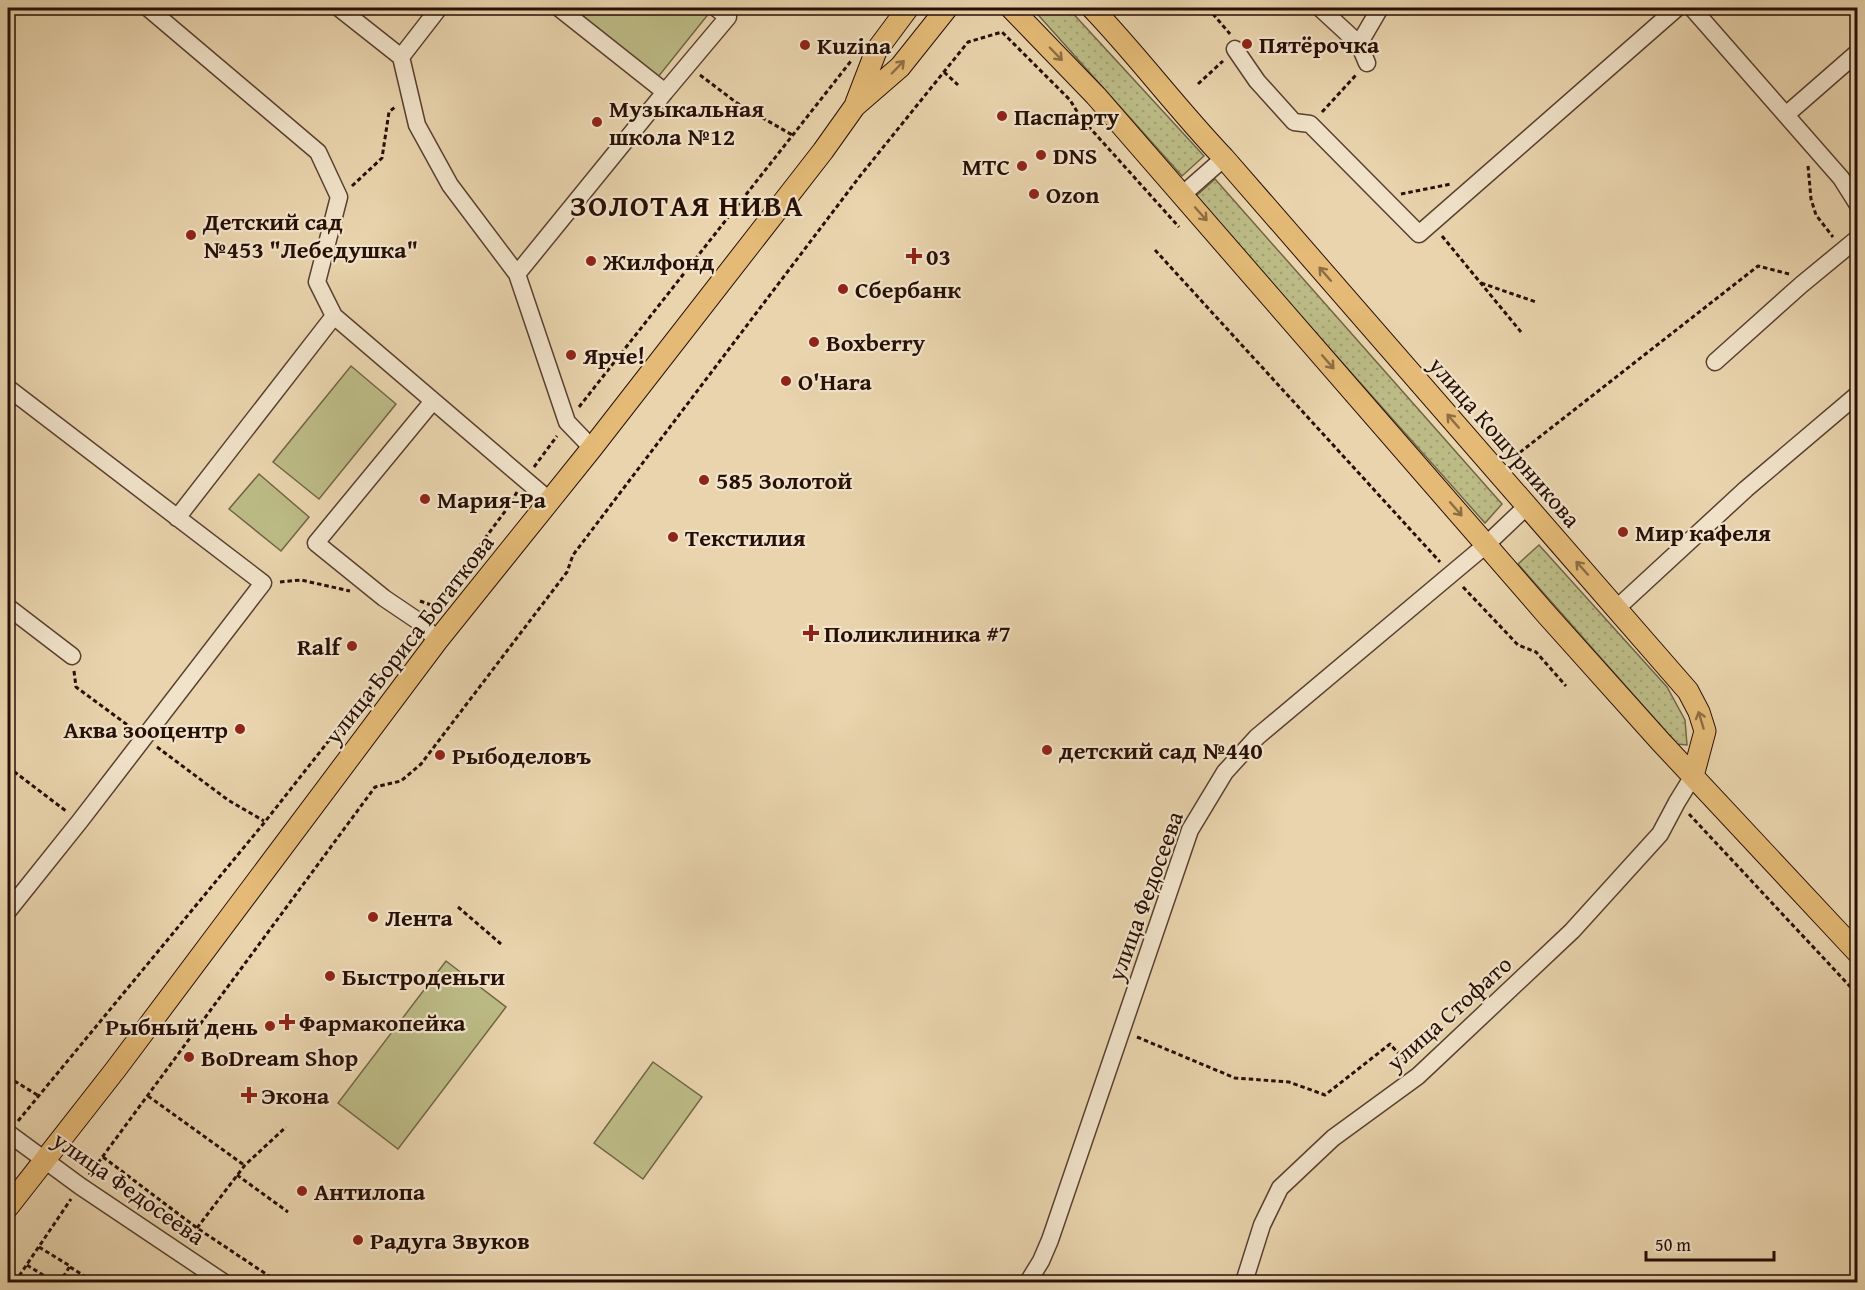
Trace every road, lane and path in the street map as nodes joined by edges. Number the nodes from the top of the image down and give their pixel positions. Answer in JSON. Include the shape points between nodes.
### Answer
{"nodes":[{"id":1,"x":148,"y":8,"type":"edge"},
{"id":2,"x":339,"y":8,"type":"edge"},
{"id":3,"x":439,"y":8,"type":"edge"},
{"id":4,"x":559,"y":8,"type":"edge"},
{"id":5,"x":716,"y":8,"type":"edge"},
{"id":6,"x":908,"y":8,"type":"edge"},
{"id":7,"x":947,"y":8,"type":"edge"},
{"id":8,"x":1011,"y":8,"type":"edge"},
{"id":9,"x":1092,"y":8,"type":"edge"},
{"id":10,"x":1208,"y":8,"type":"edge"},
{"id":11,"x":1320,"y":8,"type":"edge"},
{"id":12,"x":1380,"y":8,"type":"edge"},
{"id":13,"x":1677,"y":8,"type":"edge"},
{"id":14,"x":1692,"y":8,"type":"edge"},
{"id":15,"x":1359,"y":44,"type":"junction"},
{"id":16,"x":1232,"y":52,"type":"junction"},
{"id":17,"x":1857,"y":52,"type":"edge"},
{"id":18,"x":401,"y":57,"type":"junction"},
{"id":19,"x":852,"y":60,"type":"dead end"},
{"id":20,"x":1367,"y":63,"type":"joint"},
{"id":21,"x":944,"y":72,"type":"junction"},
{"id":22,"x":704,"y":78,"type":"dead end"},
{"id":23,"x":1198,"y":84,"type":"dead end"},
{"id":24,"x":958,"y":85,"type":"dead end"},
{"id":25,"x":665,"y":92,"type":"junction"},
{"id":26,"x":409,"y":94,"type":"junction"},
{"id":27,"x":855,"y":106,"type":"junction"},
{"id":28,"x":1787,"y":114,"type":"junction"},
{"id":29,"x":1310,"y":124,"type":"junction"},
{"id":30,"x":794,"y":136,"type":"junction"},
{"id":31,"x":1815,"y":147,"type":"junction"},
{"id":32,"x":1224,"y":158,"type":"junction"},
{"id":33,"x":1484,"y":177,"type":"junction"},
{"id":34,"x":1853,"y":190,"type":"edge"},
{"id":35,"x":1182,"y":195,"type":"junction"},
{"id":36,"x":339,"y":197,"type":"junction"},
{"id":37,"x":1382,"y":198,"type":"junction"},
{"id":38,"x":1431,"y":223,"type":"junction"},
{"id":39,"x":1179,"y":227,"type":"dead end"},
{"id":40,"x":1857,"y":238,"type":"edge"},
{"id":41,"x":1155,"y":250,"type":"dead end"},
{"id":42,"x":1842,"y":251,"type":"junction"},
{"id":43,"x":517,"y":274,"type":"junction"},
{"id":44,"x":1791,"y":274,"type":"dead end"},
{"id":45,"x":1479,"y":282,"type":"junction"},
{"id":46,"x":1536,"y":302,"type":"dead end"},
{"id":47,"x":334,"y":316,"type":"junction"},
{"id":48,"x":1521,"y":332,"type":"dead end"},
{"id":49,"x":1715,"y":362,"type":"dead end"},
{"id":50,"x":8,"y":388,"type":"edge"},
{"id":51,"x":1857,"y":394,"type":"edge"},
{"id":52,"x":433,"y":401,"type":"junction"},
{"id":53,"x":567,"y":422,"type":"junction"},
{"id":54,"x":592,"y":448,"type":"junction"},
{"id":55,"x":1514,"y":457,"type":"dead end"},
{"id":56,"x":525,"y":478,"type":"junction"},
{"id":57,"x":549,"y":500,"type":"junction"},
{"id":58,"x":1527,"y":506,"type":"junction"},
{"id":59,"x":177,"y":518,"type":"junction"},
{"id":60,"x":1487,"y":544,"type":"junction"},
{"id":61,"x":1451,"y":574,"type":"junction"},
{"id":62,"x":263,"y":583,"type":"junction"},
{"id":63,"x":343,"y":590,"type":"dead end"},
{"id":64,"x":8,"y":607,"type":"edge"},
{"id":65,"x":1617,"y":608,"type":"junction"},
{"id":66,"x":421,"y":623,"type":"junction"},
{"id":67,"x":437,"y":641,"type":"junction"},
{"id":68,"x":72,"y":656,"type":"joint"},
{"id":69,"x":1566,"y":686,"type":"dead end"},
{"id":70,"x":145,"y":737,"type":"junction"},
{"id":71,"x":8,"y":767,"type":"edge"},
{"id":72,"x":1693,"y":777,"type":"junction"},
{"id":73,"x":1677,"y":802,"type":"junction"},
{"id":74,"x":80,"y":821,"type":"junction"},
{"id":75,"x":264,"y":821,"type":"junction"},
{"id":76,"x":458,"y":908,"type":"dead end"},
{"id":77,"x":8,"y":911,"type":"edge"},
{"id":78,"x":501,"y":944,"type":"dead end"},
{"id":79,"x":1857,"y":952,"type":"edge"},
{"id":80,"x":1857,"y":995,"type":"edge"},
{"id":81,"x":1154,"y":1044,"type":"dead end"},
{"id":82,"x":1418,"y":1076,"type":"junction"},
{"id":83,"x":8,"y":1077,"type":"edge"},
{"id":84,"x":40,"y":1096,"type":"junction"},
{"id":85,"x":285,"y":1127,"type":"dead end"},
{"id":86,"x":9,"y":1134,"type":"edge"},
{"id":87,"x":103,"y":1156,"type":"dead end"},
{"id":88,"x":44,"y":1159,"type":"junction"},
{"id":89,"x":244,"y":1165,"type":"junction"},
{"id":90,"x":237,"y":1175,"type":"junction"},
{"id":91,"x":8,"y":1207,"type":"edge"},
{"id":92,"x":288,"y":1212,"type":"dead end"},
{"id":93,"x":197,"y":1228,"type":"junction"},
{"id":94,"x":39,"y":1247,"type":"dead end"},
{"id":95,"x":27,"y":1265,"type":"dead end"},
{"id":96,"x":70,"y":1266,"type":"junction"},
{"id":97,"x":54,"y":1282,"type":"edge"},
{"id":98,"x":60,"y":1282,"type":"edge"},
{"id":99,"x":94,"y":1282,"type":"edge"},
{"id":100,"x":223,"y":1282,"type":"edge"},
{"id":101,"x":278,"y":1282,"type":"edge"},
{"id":102,"x":1028,"y":1282,"type":"edge"},
{"id":103,"x":1244,"y":1282,"type":"edge"}],
"edges":[{"from":1,"to":36,"type":"street","via":[[318,152]]},
{"from":2,"to":18,"type":"street"},
{"from":3,"to":18,"type":"street"},
{"from":4,"to":25,"type":"street"},
{"from":5,"to":25,"type":"street","via":[[728,17]]},
{"from":6,"to":27,"type":"main road","name":"улица Бориса Богаткова","via":[[876,51]]},
{"from":27,"to":7,"type":"main road","name":"улица Бориса Богаткова","one_way":true,"via":[[900,67]]},
{"from":8,"to":35,"type":"main road","one_way":true,"via":[[1096,96]]},
{"from":9,"to":32,"type":"main road","name":"улица Кошурникова"},
{"from":10,"to":16,"type":"path","via":[[1232,37]]},
{"from":11,"to":15,"type":"street"},
{"from":12,"to":15,"type":"street"},
{"from":13,"to":33,"type":"street"},
{"from":14,"to":28,"type":"street"},
{"from":15,"to":20,"type":"street"},
{"from":16,"to":23,"type":"path"},
{"from":16,"to":29,"type":"street","via":[[1294,122]]},
{"from":17,"to":28,"type":"street"},
{"from":18,"to":26,"type":"street"},
{"from":19,"to":30,"type":"path"},
{"from":20,"to":29,"type":"path"},
{"from":21,"to":24,"type":"path"},
{"from":21,"to":39,"type":"path","via":[[968,42],[1002,32],[1070,100],[1081,118]]},
{"from":21,"to":89,"type":"path","via":[[860,176],[587,536],[573,555],[567,572],[421,765],[401,781],[375,787],[148,1096]]},
{"from":22,"to":30,"type":"path","via":[[737,103]]},
{"from":25,"to":43,"type":"street"},
{"from":26,"to":36,"type":"path","via":[[389,112],[382,158]]},
{"from":26,"to":43,"type":"street","via":[[417,125],[450,185]]},
{"from":27,"to":54,"type":"main road","name":"улица Бориса Богаткова"},
{"from":28,"to":31,"type":"street"},
{"from":29,"to":37,"type":"street"},
{"from":30,"to":53,"type":"path"},
{"from":31,"to":34,"type":"street"},
{"from":31,"to":42,"type":"path","via":[[1808,164],[1811,199],[1816,215]]},
{"from":32,"to":35,"type":"street"},
{"from":58,"to":32,"type":"main road","name":"улица Кошурникова","one_way":true},
{"from":33,"to":37,"type":"path"},
{"from":33,"to":38,"type":"street"},
{"from":35,"to":60,"type":"main road","one_way":true},
{"from":36,"to":47,"type":"street","via":[[317,282]]},
{"from":37,"to":38,"type":"street","via":[[1419,234]]},
{"from":38,"to":45,"type":"path"},
{"from":40,"to":42,"type":"street"},
{"from":41,"to":61,"type":"path"},
{"from":42,"to":49,"type":"street"},
{"from":43,"to":53,"type":"street"},
{"from":44,"to":55,"type":"path","via":[[1758,266]]},
{"from":45,"to":46,"type":"path"},
{"from":45,"to":48,"type":"path"},
{"from":47,"to":52,"type":"street"},
{"from":47,"to":59,"type":"street"},
{"from":50,"to":59,"type":"street"},
{"from":51,"to":65,"type":"street"},
{"from":52,"to":56,"type":"street"},
{"from":52,"to":66,"type":"street","via":[[316,543]]},
{"from":53,"to":54,"type":"street"},
{"from":53,"to":56,"type":"path"},
{"from":54,"to":57,"type":"main road","name":"улица Бориса Богаткова"},
{"from":56,"to":57,"type":"street"},
{"from":56,"to":66,"type":"path","via":[[509,506]]},
{"from":57,"to":67,"type":"main road","name":"улица Бориса Богаткова"},
{"from":58,"to":60,"type":"street","name":"улица Федосеева"},
{"from":65,"to":58,"type":"main road","name":"улица Кошурникова","one_way":true},
{"from":59,"to":62,"type":"street"},
{"from":60,"to":61,"type":"street","name":"улица Федосеева"},
{"from":60,"to":72,"type":"main road"},
{"from":61,"to":69,"type":"path","via":[[1518,645],[1536,652]]},
{"from":61,"to":102,"type":"street","name":"улица Федосеева","via":[[1257,737],[1225,772],[1203,806],[1179,859],[1050,1240]]},
{"from":62,"to":63,"type":"path","via":[[301,580]]},
{"from":62,"to":70,"type":"street"},
{"from":64,"to":68,"type":"street"},
{"from":72,"to":65,"type":"main road","name":"улица Кошурникова","one_way":true,"via":[[1705,731],[1699,712],[1688,692]]},
{"from":66,"to":67,"type":"street"},
{"from":66,"to":75,"type":"path"},
{"from":67,"to":88,"type":"main road","name":"улица Бориса Богаткова","via":[[123,1060]]},
{"from":68,"to":70,"type":"path","via":[[76,687]]},
{"from":70,"to":74,"type":"street"},
{"from":70,"to":75,"type":"path","via":[[228,800]]},
{"from":71,"to":74,"type":"path"},
{"from":72,"to":73,"type":"street","name":"улица Стофато"},
{"from":72,"to":79,"type":"main road"},
{"from":73,"to":80,"type":"path"},
{"from":73,"to":82,"type":"street","name":"улица Стофато","via":[[1660,834],[1572,931]]},
{"from":74,"to":77,"type":"street"},
{"from":75,"to":84,"type":"path"},
{"from":76,"to":78,"type":"path"},
{"from":81,"to":82,"type":"path","via":[[1235,1078],[1289,1082],[1325,1095],[1390,1044]]},
{"from":82,"to":103,"type":"street","name":"улица Стофато","via":[[1333,1138],[1280,1188],[1262,1225]]},
{"from":83,"to":84,"type":"path"},
{"from":84,"to":86,"type":"path"},
{"from":85,"to":89,"type":"path"},
{"from":86,"to":88,"type":"street","name":"улица Федосеева"},
{"from":87,"to":93,"type":"path"},
{"from":88,"to":91,"type":"main road","name":"улица Бориса Богаткова"},
{"from":88,"to":100,"type":"street","name":"улица Федосеева"},
{"from":89,"to":90,"type":"path"},
{"from":90,"to":92,"type":"path"},
{"from":90,"to":93,"type":"path"},
{"from":93,"to":101,"type":"path"},
{"from":94,"to":96,"type":"path"},
{"from":95,"to":97,"type":"path"},
{"from":96,"to":98,"type":"path"},
{"from":96,"to":99,"type":"path"}]}
